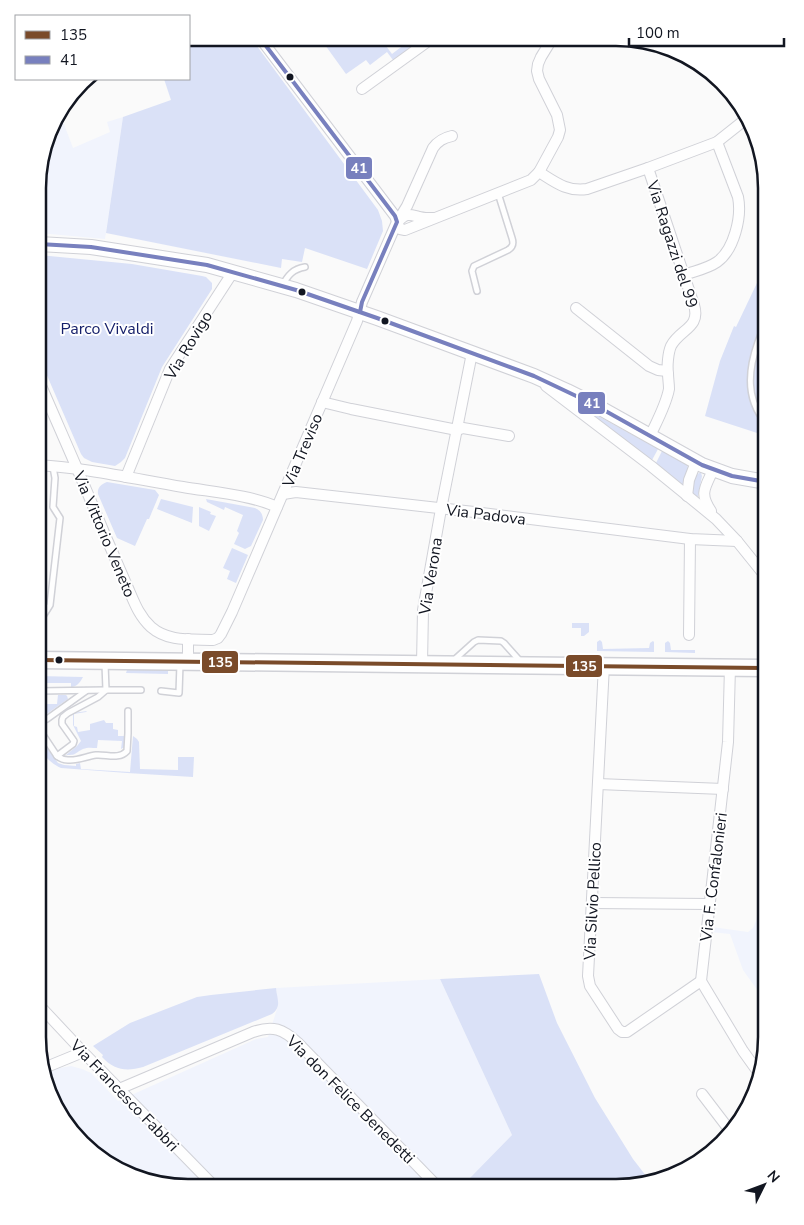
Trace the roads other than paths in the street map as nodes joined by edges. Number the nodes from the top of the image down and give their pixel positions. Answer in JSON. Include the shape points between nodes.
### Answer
{"nodes":[{"id":1,"x":266,"y":46,"type":"edge"},
{"id":2,"x":421,"y":46,"type":"edge"},
{"id":3,"x":548,"y":46,"type":"edge"},
{"id":4,"x":362,"y":89,"type":"dead end"},
{"id":5,"x":742,"y":122,"type":"edge"},
{"id":6,"x":452,"y":136,"type":"dead end"},
{"id":7,"x":717,"y":142,"type":"junction"},
{"id":8,"x":648,"y":168,"type":"junction"},
{"id":9,"x":539,"y":172,"type":"junction"},
{"id":10,"x":498,"y":192,"type":"junction"},
{"id":11,"x":397,"y":228,"type":"junction"},
{"id":12,"x":46,"y":244,"type":"edge"},
{"id":13,"x":305,"y":267,"type":"dead end"},
{"id":14,"x":233,"y":272,"type":"junction"},
{"id":15,"x":684,"y":275,"type":"junction"},
{"id":16,"x":282,"y":286,"type":"junction"},
{"id":17,"x":477,"y":291,"type":"dead end"},
{"id":18,"x":576,"y":308,"type":"dead end"},
{"id":19,"x":360,"y":312,"type":"junction"},
{"id":20,"x":758,"y":342,"type":"edge"},
{"id":21,"x":472,"y":353,"type":"junction"},
{"id":22,"x":667,"y":371,"type":"junction"},
{"id":23,"x":534,"y":376,"type":"junction"},
{"id":24,"x":46,"y":399,"type":"edge"},
{"id":25,"x":322,"y":402,"type":"junction"},
{"id":26,"x":758,"y":410,"type":"edge"},
{"id":27,"x":456,"y":430,"type":"junction"},
{"id":28,"x":509,"y":436,"type":"dead end"},
{"id":29,"x":650,"y":436,"type":"junction"},
{"id":30,"x":696,"y":462,"type":"junction"},
{"id":31,"x":46,"y":466,"type":"edge"},
{"id":32,"x":53,"y":466,"type":"junction"},
{"id":33,"x":78,"y":469,"type":"junction"},
{"id":34,"x":713,"y":470,"type":"junction"},
{"id":35,"x":126,"y":477,"type":"junction"},
{"id":36,"x":758,"y":481,"type":"edge"},
{"id":37,"x":283,"y":494,"type":"junction"},
{"id":38,"x":687,"y":496,"type":"junction"},
{"id":39,"x":277,"y":507,"type":"junction"},
{"id":40,"x":441,"y":509,"type":"junction"},
{"id":41,"x":716,"y":518,"type":"junction"},
{"id":42,"x":690,"y":539,"type":"junction"},
{"id":43,"x":736,"y":541,"type":"junction"},
{"id":44,"x":758,"y":567,"type":"edge"},
{"id":45,"x":46,"y":611,"type":"edge"},
{"id":46,"x":689,"y":635,"type":"dead end"},
{"id":47,"x":188,"y":639,"type":"junction"},
{"id":48,"x":46,"y":660,"type":"edge"},
{"id":49,"x":105,"y":661,"type":"junction"},
{"id":50,"x":184,"y":662,"type":"junction"},
{"id":51,"x":422,"y":664,"type":"junction"},
{"id":52,"x":449,"y":665,"type":"junction"},
{"id":53,"x":524,"y":665,"type":"junction"},
{"id":54,"x":604,"y":666,"type":"junction"},
{"id":55,"x":730,"y":667,"type":"junction"},
{"id":56,"x":757,"y":668,"type":"edge"},
{"id":57,"x":106,"y":690,"type":"junction"},
{"id":58,"x":129,"y":690,"type":"junction"},
{"id":59,"x":142,"y":690,"type":"dead end"},
{"id":60,"x":46,"y":691,"type":"edge"},
{"id":61,"x":86,"y":691,"type":"junction"},
{"id":62,"x":161,"y":691,"type":"dead end"},
{"id":63,"x":129,"y":698,"type":"dead end"},
{"id":64,"x":128,"y":711,"type":"dead end"},
{"id":65,"x":46,"y":719,"type":"edge"},
{"id":66,"x":50,"y":732,"type":"dead end"},
{"id":67,"x":46,"y":735,"type":"edge"},
{"id":68,"x":55,"y":738,"type":"dead end"},
{"id":69,"x":46,"y":739,"type":"edge"},
{"id":70,"x":49,"y":743,"type":"junction"},
{"id":71,"x":59,"y":744,"type":"dead end"},
{"id":72,"x":53,"y":749,"type":"junction"},
{"id":73,"x":57,"y":756,"type":"junction"},
{"id":74,"x":598,"y":784,"type":"junction"},
{"id":75,"x":723,"y":789,"type":"junction"},
{"id":76,"x":592,"y":903,"type":"junction"},
{"id":77,"x":709,"y":904,"type":"junction"},
{"id":78,"x":701,"y":981,"type":"junction"},
{"id":79,"x":46,"y":1013,"type":"edge"},
{"id":80,"x":83,"y":1052,"type":"junction"},
{"id":81,"x":49,"y":1066,"type":"edge"},
{"id":82,"x":754,"y":1067,"type":"edge"},
{"id":83,"x":119,"y":1089,"type":"junction"},
{"id":84,"x":702,"y":1094,"type":"dead end"},
{"id":85,"x":726,"y":1126,"type":"edge"},
{"id":86,"x":207,"y":1179,"type":"edge"},
{"id":87,"x":430,"y":1179,"type":"edge"}],
"edges":[{"from":1,"to":11,"type":"street","via":[[395,216]]},
{"from":2,"to":4,"type":"street"},
{"from":3,"to":9,"type":"street","via":[[537,71],[557,115],[560,130]]},
{"from":5,"to":7,"type":"street"},
{"from":6,"to":11,"type":"street","name":"Via Treviso","via":[[433,148]]},
{"from":7,"to":8,"type":"street"},
{"from":7,"to":15,"type":"street","via":[[738,197],[738,222],[730,246],[721,258]]},
{"from":8,"to":9,"type":"street","via":[[580,190],[558,185]]},
{"from":8,"to":15,"type":"street","name":"Via Ragazzi del 99"},
{"from":9,"to":10,"type":"street","via":[[531,180]]},
{"from":10,"to":11,"type":"street","via":[[433,218],[412,214],[404,216]]},
{"from":10,"to":17,"type":"lane","via":[[513,244],[508,250],[474,266],[472,271]]},
{"from":11,"to":19,"type":"street","name":"Via Treviso"},
{"from":12,"to":14,"type":"street","via":[[127,252]]},
{"from":13,"to":16,"type":"lane","via":[[291,272]]},
{"from":14,"to":16,"type":"street"},
{"from":14,"to":35,"type":"street","name":"Via Rovigo","via":[[170,369]]},
{"from":15,"to":22,"type":"street","name":"Via Ragazzi del 99","via":[[696,316],[670,348]]},
{"from":16,"to":19,"type":"street"},
{"from":18,"to":22,"type":"street","via":[[649,366]]},
{"from":19,"to":21,"type":"street"},
{"from":19,"to":25,"type":"street","name":"Via Treviso"},
{"from":20,"to":26,"type":"lane","via":[[750,368],[751,392]]},
{"from":21,"to":23,"type":"street"},
{"from":21,"to":27,"type":"street","name":"Via Verona"},
{"from":22,"to":29,"type":"street","name":"Via Ragazzi del 99","via":[[668,391]]},
{"from":23,"to":29,"type":"street"},
{"from":23,"to":38,"type":"street"},
{"from":24,"to":33,"type":"street","name":"Via Vittorio Veneto"},
{"from":25,"to":27,"type":"street"},
{"from":25,"to":37,"type":"street","name":"Via Treviso"},
{"from":27,"to":28,"type":"street","via":[[463,428]]},
{"from":27,"to":40,"type":"street","name":"Via Verona"},
{"from":29,"to":30,"type":"street"},
{"from":30,"to":34,"type":"street"},
{"from":30,"to":38,"type":"street"},
{"from":31,"to":32,"type":"street"},
{"from":32,"to":33,"type":"street"},
{"from":32,"to":45,"type":"lane","via":[[52,507],[60,518],[50,605]]},
{"from":33,"to":35,"type":"street"},
{"from":33,"to":47,"type":"street","name":"Via Vittorio Veneto","via":[[138,610],[160,633]]},
{"from":34,"to":36,"type":"street"},
{"from":34,"to":41,"type":"street","via":[[704,497]]},
{"from":35,"to":39,"type":"street","via":[[262,501]]},
{"from":37,"to":39,"type":"street","name":"Via Treviso"},
{"from":37,"to":40,"type":"street","name":"Via Padova","via":[[296,492]]},
{"from":38,"to":41,"type":"street"},
{"from":39,"to":47,"type":"street","name":"Via Treviso","via":[[221,634],[213,640]]},
{"from":40,"to":42,"type":"street","name":"Via Padova"},
{"from":40,"to":51,"type":"street","name":"Via Verona","via":[[423,610]]},
{"from":41,"to":43,"type":"street"},
{"from":42,"to":43,"type":"street","name":"Via Padova"},
{"from":42,"to":46,"type":"street"},
{"from":43,"to":44,"type":"street"},
{"from":47,"to":50,"type":"street"},
{"from":48,"to":49,"type":"main road"},
{"from":49,"to":50,"type":"main road"},
{"from":49,"to":57,"type":"lane"},
{"from":50,"to":51,"type":"main road"},
{"from":50,"to":62,"type":"lane","via":[[179,693]]},
{"from":51,"to":52,"type":"main road"},
{"from":52,"to":53,"type":"main road"},
{"from":52,"to":53,"type":"lane","via":[[478,640],[501,641]]},
{"from":53,"to":54,"type":"main road"},
{"from":54,"to":55,"type":"main road"},
{"from":54,"to":74,"type":"street","name":"Via Silvio Pellico"},
{"from":55,"to":56,"type":"main road"},
{"from":55,"to":75,"type":"street","name":"Via F. Confalonieri"},
{"from":57,"to":58,"type":"lane"},
{"from":57,"to":61,"type":"lane"},
{"from":57,"to":73,"type":"lane","via":[[65,715],[60,725],[74,742]]},
{"from":58,"to":59,"type":"lane"},
{"from":58,"to":63,"type":"lane"},
{"from":60,"to":61,"type":"lane"},
{"from":61,"to":65,"type":"lane"},
{"from":64,"to":73,"type":"lane","via":[[127,751],[122,755],[71,760]]},
{"from":66,"to":67,"type":"lane"},
{"from":68,"to":70,"type":"lane"},
{"from":69,"to":70,"type":"lane"},
{"from":70,"to":72,"type":"lane"},
{"from":71,"to":72,"type":"lane"},
{"from":72,"to":73,"type":"lane"},
{"from":74,"to":75,"type":"street"},
{"from":74,"to":76,"type":"street","name":"Via Silvio Pellico"},
{"from":75,"to":77,"type":"street","name":"Via F. Confalonieri"},
{"from":76,"to":77,"type":"street"},
{"from":76,"to":78,"type":"street","name":"Via Silvio Pellico","via":[[588,981],[618,1030],[627,1032]]},
{"from":77,"to":78,"type":"street","name":"Via F. Confalonieri"},
{"from":78,"to":82,"type":"street"},
{"from":79,"to":80,"type":"street","name":"Via Francesco Fabbri"},
{"from":80,"to":81,"type":"street"},
{"from":80,"to":83,"type":"street","name":"Via Francesco Fabbri"},
{"from":83,"to":86,"type":"street","name":"Via Francesco Fabbri"},
{"from":83,"to":87,"type":"street","name":"Via don Felice Benedetti","via":[[253,1032],[276,1028],[298,1043]]},
{"from":84,"to":85,"type":"street"}]}
